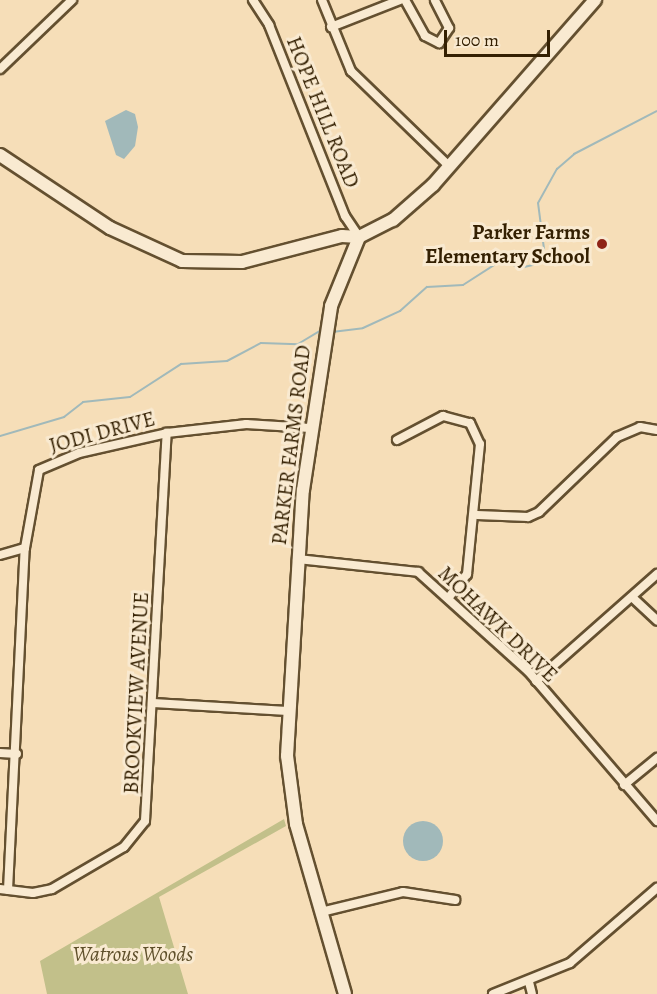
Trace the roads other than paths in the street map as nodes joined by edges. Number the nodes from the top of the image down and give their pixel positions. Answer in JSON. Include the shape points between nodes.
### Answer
{"nodes":[{"id":1,"x":72,"y":0,"type":"edge"},
{"id":2,"x":253,"y":0,"type":"edge"},
{"id":3,"x":322,"y":0,"type":"edge"},
{"id":4,"x":400,"y":0,"type":"edge"},
{"id":5,"x":405,"y":0,"type":"edge"},
{"id":6,"x":435,"y":0,"type":"edge"},
{"id":7,"x":595,"y":0,"type":"edge"},
{"id":8,"x":331,"y":27,"type":"junction"},
{"id":9,"x":0,"y":69,"type":"edge"},
{"id":10,"x":0,"y":155,"type":"edge"},
{"id":11,"x":450,"y":167,"type":"junction"},
{"id":12,"x":359,"y":237,"type":"junction"},
{"id":13,"x":310,"y":428,"type":"junction"},
{"id":14,"x":657,"y":430,"type":"edge"},
{"id":15,"x":167,"y":433,"type":"junction"},
{"id":16,"x":397,"y":440,"type":"dead end"},
{"id":17,"x":477,"y":515,"type":"junction"},
{"id":18,"x":26,"y":548,"type":"junction"},
{"id":19,"x":0,"y":555,"type":"edge"},
{"id":20,"x":297,"y":559,"type":"junction"},
{"id":21,"x":657,"y":574,"type":"edge"},
{"id":22,"x":448,"y":598,"type":"junction"},
{"id":23,"x":633,"y":598,"type":"junction"},
{"id":24,"x":657,"y":620,"type":"edge"},
{"id":25,"x":536,"y":681,"type":"junction"},
{"id":26,"x":153,"y":703,"type":"junction"},
{"id":27,"x":288,"y":711,"type":"junction"},
{"id":28,"x":0,"y":753,"type":"edge"},
{"id":29,"x":16,"y":754,"type":"junction"},
{"id":30,"x":657,"y":758,"type":"edge"},
{"id":31,"x":624,"y":785,"type":"junction"},
{"id":32,"x":657,"y":821,"type":"edge"},
{"id":33,"x":657,"y":888,"type":"edge"},
{"id":34,"x":4,"y":889,"type":"edge"},
{"id":35,"x":455,"y":900,"type":"dead end"},
{"id":36,"x":321,"y":912,"type":"junction"},
{"id":37,"x":529,"y":982,"type":"junction"},
{"id":38,"x":345,"y":994,"type":"edge"},
{"id":39,"x":493,"y":994,"type":"edge"},
{"id":40,"x":532,"y":994,"type":"edge"}],
"edges":[{"from":1,"to":9,"type":"street"},
{"from":2,"to":12,"type":"street","name":"HOPE HILL ROAD","via":[[269,25],[345,216]]},
{"from":3,"to":8,"type":"street"},
{"from":4,"to":8,"type":"street"},
{"from":5,"to":6,"type":"street","via":[[425,36],[439,43],[449,28]]},
{"from":7,"to":11,"type":"street"},
{"from":8,"to":11,"type":"street","via":[[351,71]]},
{"from":10,"to":12,"type":"street","via":[[110,228],[182,261],[242,262],[342,237]]},
{"from":11,"to":12,"type":"street","via":[[403,212]]},
{"from":12,"to":13,"type":"street","name":"PARKER FARMS ROAD","via":[[331,306]]},
{"from":13,"to":15,"type":"street","name":"JODI DRIVE","via":[[246,424]]},
{"from":13,"to":20,"type":"street","name":"PARKER FARMS ROAD"},
{"from":14,"to":17,"type":"street","via":[[640,427],[618,438],[539,513],[528,517]]},
{"from":15,"to":18,"type":"street","name":"JODI DRIVE","via":[[70,455],[39,470]]},
{"from":15,"to":26,"type":"street","name":"BROOKVIEW AVENUE"},
{"from":16,"to":17,"type":"street","via":[[443,416],[470,423],[480,444]]},
{"from":17,"to":22,"type":"street","via":[[467,574]]},
{"from":18,"to":19,"type":"street"},
{"from":18,"to":29,"type":"street","name":"JODI DRIVE"},
{"from":20,"to":22,"type":"street","name":"MOHAWK DRIVE","via":[[408,568]]},
{"from":20,"to":27,"type":"street","name":"PARKER FARMS ROAD"},
{"from":21,"to":23,"type":"street"},
{"from":22,"to":25,"type":"street","name":"MOHAWK DRIVE"},
{"from":23,"to":24,"type":"street"},
{"from":23,"to":25,"type":"street"},
{"from":25,"to":31,"type":"street","name":"MOHAWK DRIVE"},
{"from":26,"to":27,"type":"street"},
{"from":26,"to":34,"type":"street","name":"BROOKVIEW AVENUE","via":[[150,796],[136,835],[52,889]]},
{"from":27,"to":36,"type":"street","name":"PARKER FARMS ROAD","via":[[291,801]]},
{"from":28,"to":29,"type":"street"},
{"from":29,"to":34,"type":"street","name":"JODI DRIVE"},
{"from":30,"to":31,"type":"street"},
{"from":31,"to":32,"type":"street","name":"MOHAWK DRIVE"},
{"from":33,"to":37,"type":"street","via":[[570,963]]},
{"from":35,"to":36,"type":"street","via":[[404,892]]},
{"from":36,"to":38,"type":"street","name":"PARKER FARMS ROAD"},
{"from":37,"to":39,"type":"street"},
{"from":37,"to":40,"type":"street"}]}
